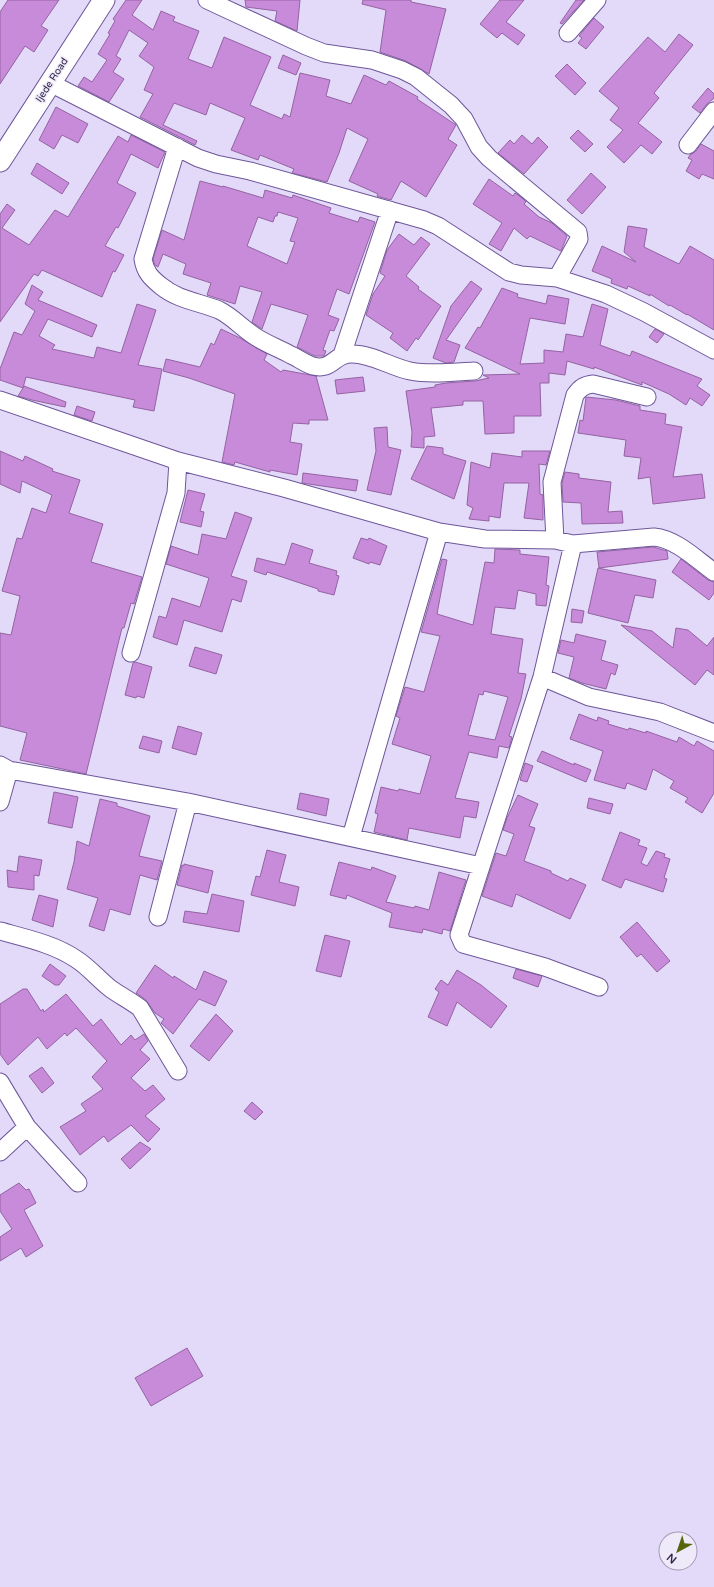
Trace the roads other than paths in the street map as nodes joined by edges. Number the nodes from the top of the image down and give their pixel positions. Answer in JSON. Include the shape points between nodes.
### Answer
{"nodes":[{"id":1,"x":104,"y":0,"type":"edge"},
{"id":2,"x":207,"y":0,"type":"edge"},
{"id":3,"x":597,"y":0,"type":"edge"},
{"id":4,"x":568,"y":33,"type":"dead end"},
{"id":5,"x":50,"y":83,"type":"junction"},
{"id":6,"x":714,"y":111,"type":"edge"},
{"id":7,"x":688,"y":145,"type":"dead end"},
{"id":8,"x":177,"y":147,"type":"junction"},
{"id":9,"x":0,"y":161,"type":"edge"},
{"id":10,"x":390,"y":210,"type":"junction"},
{"id":11,"x":557,"y":278,"type":"junction"},
{"id":12,"x":714,"y":350,"type":"edge"},
{"id":13,"x":342,"y":355,"type":"junction"},
{"id":14,"x":474,"y":371,"type":"dead end"},
{"id":15,"x":647,"y":397,"type":"dead end"},
{"id":16,"x":0,"y":400,"type":"edge"},
{"id":17,"x":178,"y":461,"type":"junction"},
{"id":18,"x":439,"y":532,"type":"junction"},
{"id":19,"x":555,"y":540,"type":"junction"},
{"id":20,"x":573,"y":544,"type":"junction"},
{"id":21,"x":714,"y":572,"type":"edge"},
{"id":22,"x":132,"y":653,"type":"dead end"},
{"id":23,"x":542,"y":677,"type":"junction"},
{"id":24,"x":714,"y":733,"type":"edge"},
{"id":25,"x":4,"y":768,"type":"edge"},
{"id":26,"x":0,"y":802,"type":"edge"},
{"id":27,"x":188,"y":802,"type":"junction"},
{"id":28,"x":351,"y":837,"type":"junction"},
{"id":29,"x":481,"y":866,"type":"junction"},
{"id":30,"x":158,"y":917,"type":"dead end"},
{"id":31,"x":0,"y":931,"type":"edge"},
{"id":32,"x":599,"y":986,"type":"dead end"},
{"id":33,"x":178,"y":1071,"type":"dead end"},
{"id":34,"x":0,"y":1082,"type":"edge"},
{"id":35,"x":27,"y":1127,"type":"junction"},
{"id":36,"x":0,"y":1152,"type":"edge"},
{"id":37,"x":78,"y":1183,"type":"dead end"}],
"edges":[{"from":1,"to":5,"type":"main road","name":"Ijede Road"},
{"from":2,"to":11,"type":"street","via":[[306,46],[324,52],[372,60],[416,77],[464,119],[479,148],[489,158],[578,232],[579,239]]},
{"from":3,"to":4,"type":"street"},
{"from":5,"to":8,"type":"street"},
{"from":5,"to":9,"type":"main road","name":"Ijede Road"},
{"from":6,"to":7,"type":"street"},
{"from":8,"to":10,"type":"street","via":[[216,164]]},
{"from":8,"to":13,"type":"street","via":[[143,259],[144,268],[150,277],[178,297],[219,310],[256,337],[312,365],[323,367]]},
{"from":10,"to":11,"type":"street","via":[[438,226],[509,272]]},
{"from":10,"to":13,"type":"street"},
{"from":11,"to":12,"type":"street","via":[[585,286],[626,303]]},
{"from":13,"to":14,"type":"street","via":[[365,356],[411,371]]},
{"from":15,"to":19,"type":"street","via":[[593,384],[585,385],[575,395],[552,482]]},
{"from":16,"to":17,"type":"street"},
{"from":17,"to":18,"type":"street"},
{"from":17,"to":22,"type":"street","via":[[176,493]]},
{"from":18,"to":19,"type":"street","via":[[485,539]]},
{"from":18,"to":28,"type":"street"},
{"from":19,"to":20,"type":"street"},
{"from":20,"to":21,"type":"street","via":[[663,538]]},
{"from":20,"to":23,"type":"street"},
{"from":23,"to":24,"type":"street","via":[[589,697],[660,712]]},
{"from":23,"to":29,"type":"street"},
{"from":25,"to":26,"type":"street"},
{"from":25,"to":27,"type":"street"},
{"from":27,"to":28,"type":"street"},
{"from":27,"to":30,"type":"street"},
{"from":28,"to":29,"type":"street"},
{"from":29,"to":32,"type":"street","via":[[459,935],[463,944],[545,967]]},
{"from":31,"to":33,"type":"street","via":[[67,953],[112,989],[132,1001],[140,1008]]},
{"from":34,"to":35,"type":"street"},
{"from":35,"to":36,"type":"street"},
{"from":35,"to":37,"type":"street"}]}
